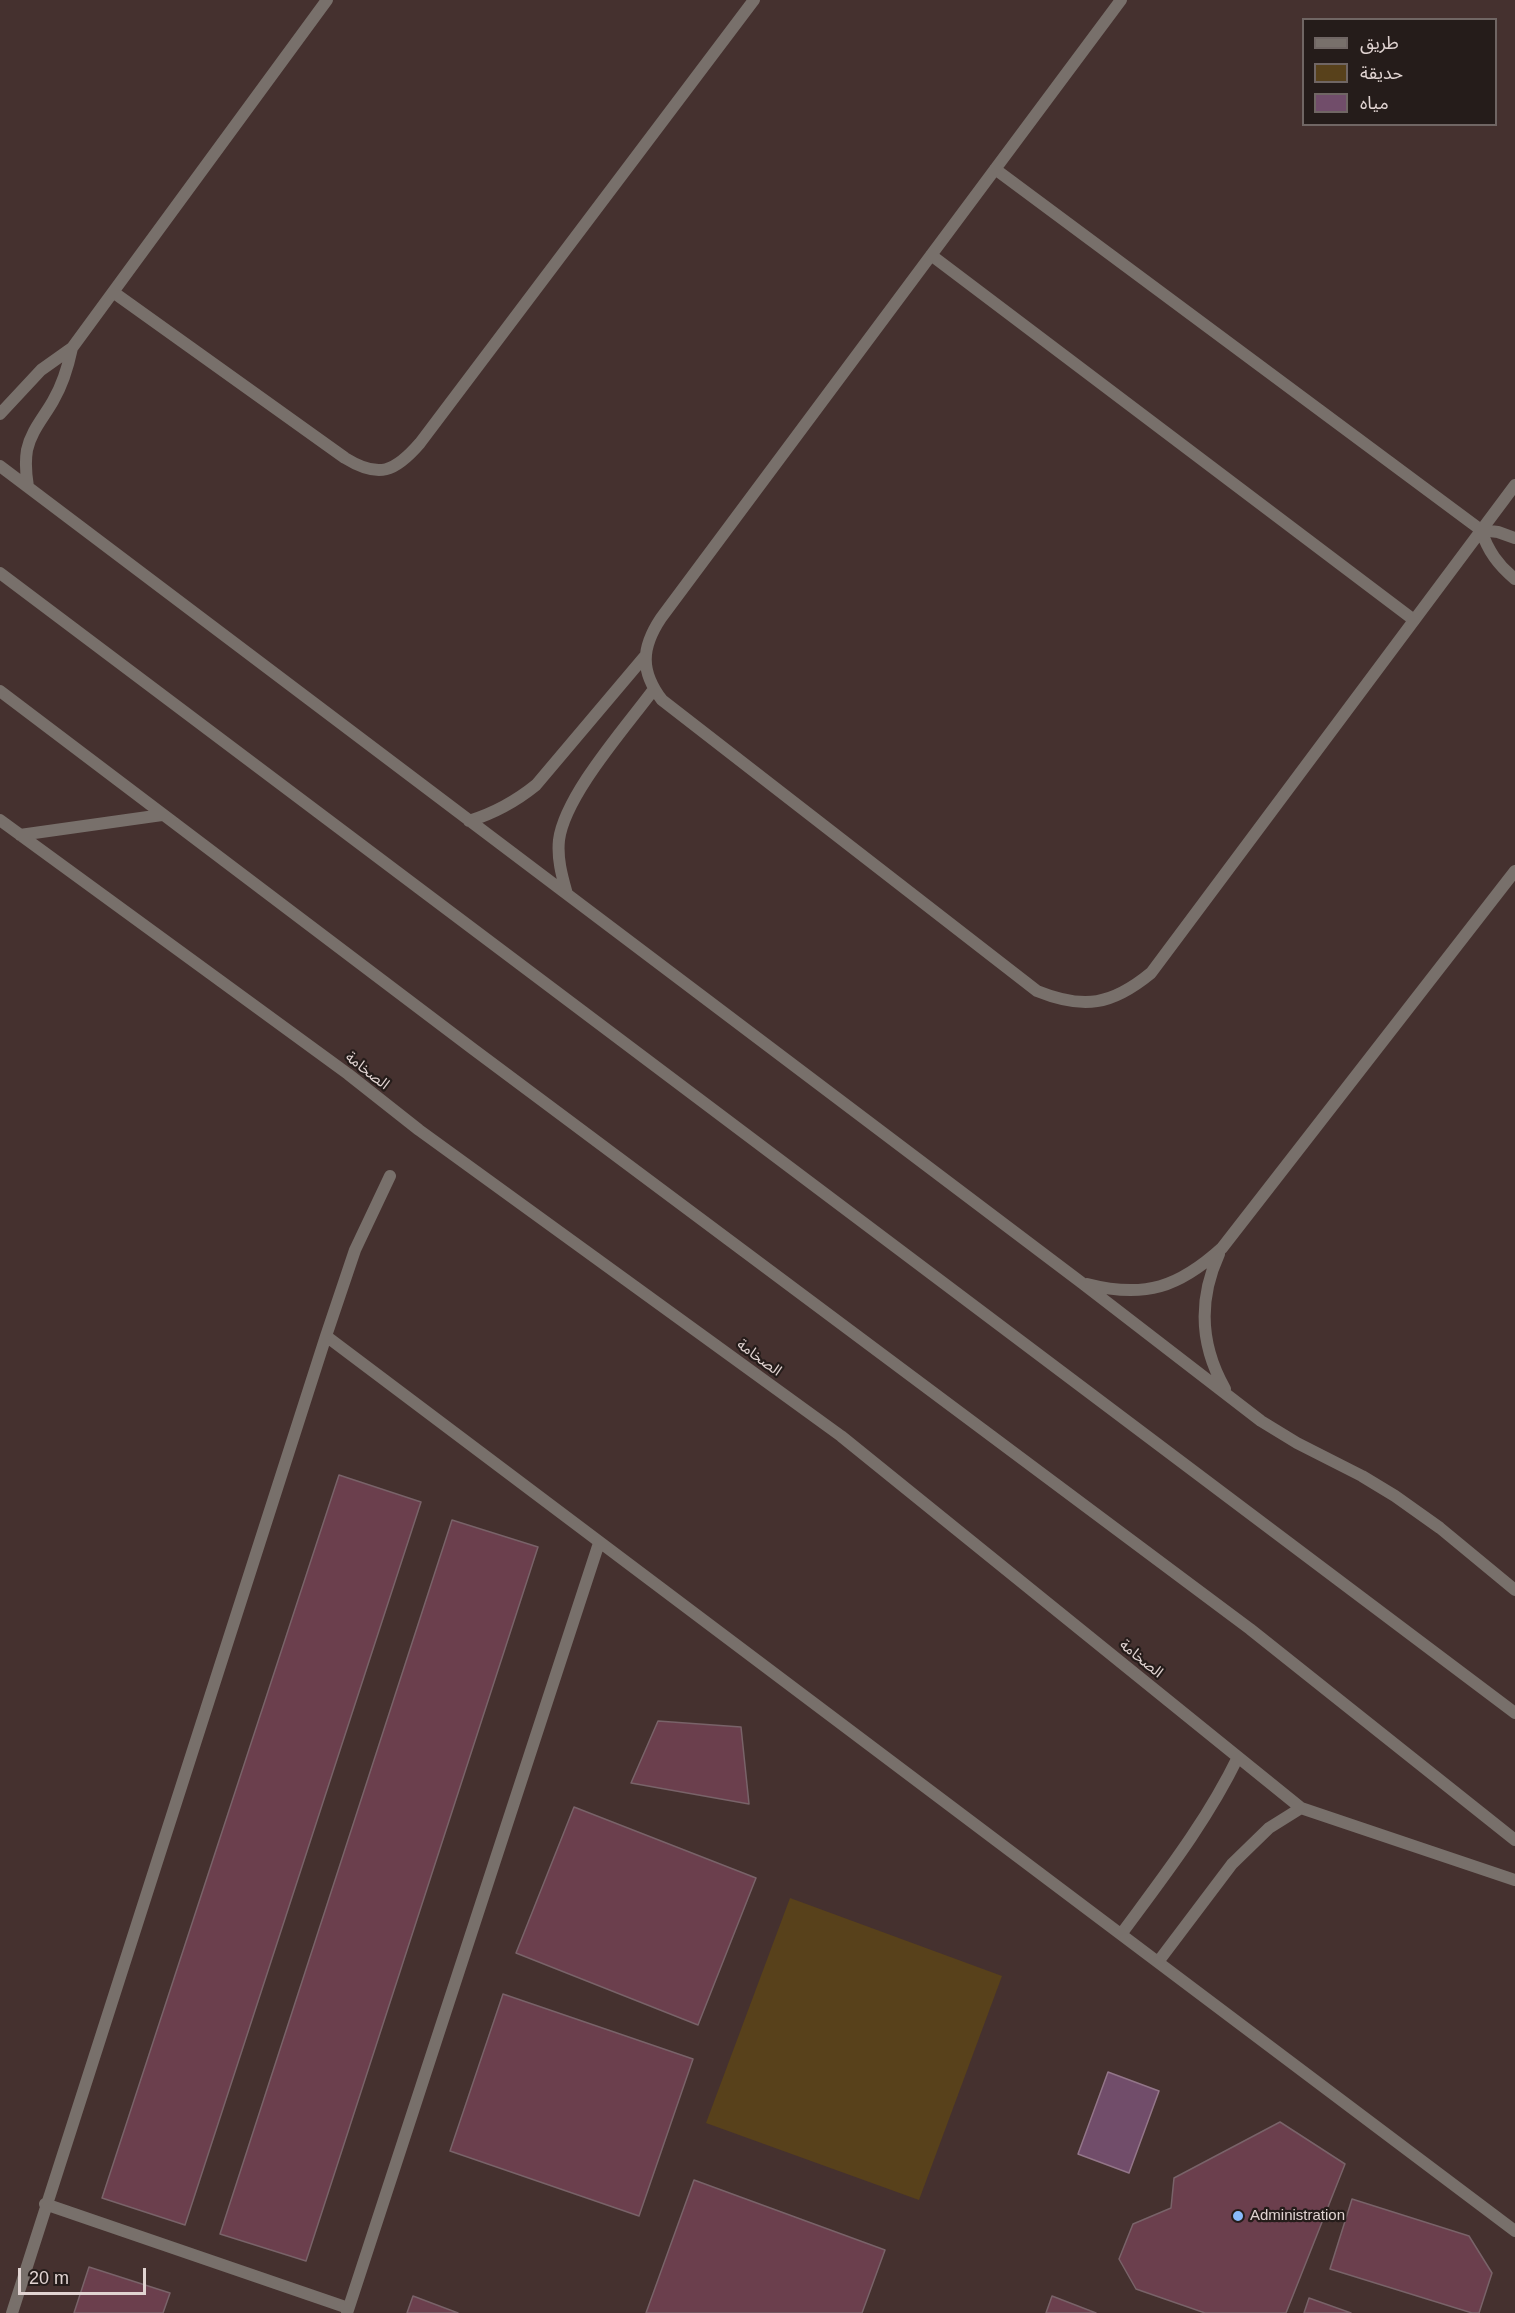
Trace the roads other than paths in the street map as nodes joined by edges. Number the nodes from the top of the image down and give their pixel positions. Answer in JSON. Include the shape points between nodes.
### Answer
{"nodes":[{"id":1,"x":327,"y":0,"type":"edge"},
{"id":2,"x":754,"y":0,"type":"edge"},
{"id":3,"x":1121,"y":0,"type":"edge"},
{"id":4,"x":995,"y":169,"type":"junction"},
{"id":5,"x":931,"y":255,"type":"junction"},
{"id":6,"x":113,"y":292,"type":"junction"},
{"id":7,"x":72,"y":348,"type":"junction"},
{"id":8,"x":0,"y":414,"type":"edge"},
{"id":9,"x":0,"y":466,"type":"edge"},
{"id":10,"x":1515,"y":485,"type":"edge"},
{"id":11,"x":28,"y":487,"type":"junction"},
{"id":12,"x":1481,"y":530,"type":"junction"},
{"id":13,"x":1515,"y":538,"type":"edge"},
{"id":14,"x":0,"y":573,"type":"edge"},
{"id":15,"x":1515,"y":579,"type":"edge"},
{"id":16,"x":1414,"y":620,"type":"junction"},
{"id":17,"x":645,"y":656,"type":"junction"},
{"id":18,"x":654,"y":689,"type":"junction"},
{"id":19,"x":0,"y":691,"type":"edge"},
{"id":20,"x":162,"y":815,"type":"junction"},
{"id":21,"x":0,"y":820,"type":"edge"},
{"id":22,"x":469,"y":821,"type":"junction"},
{"id":23,"x":20,"y":836,"type":"junction"},
{"id":24,"x":1515,"y":871,"type":"edge"},
{"id":25,"x":567,"y":894,"type":"junction"},
{"id":26,"x":390,"y":1176,"type":"dead end"},
{"id":27,"x":1222,"y":1248,"type":"junction"},
{"id":28,"x":1082,"y":1283,"type":"junction"},
{"id":29,"x":326,"y":1335,"type":"junction"},
{"id":30,"x":1229,"y":1396,"type":"junction"},
{"id":31,"x":599,"y":1543,"type":"junction"},
{"id":32,"x":1515,"y":1590,"type":"edge"},
{"id":33,"x":1515,"y":1713,"type":"edge"},
{"id":34,"x":1238,"y":1757,"type":"junction"},
{"id":35,"x":1301,"y":1808,"type":"junction"},
{"id":36,"x":1515,"y":1840,"type":"edge"},
{"id":37,"x":1515,"y":1880,"type":"edge"},
{"id":38,"x":1122,"y":1933,"type":"junction"},
{"id":39,"x":1158,"y":1962,"type":"junction"},
{"id":40,"x":45,"y":2204,"type":"junction"},
{"id":41,"x":1515,"y":2231,"type":"edge"},
{"id":42,"x":348,"y":2311,"type":"edge"},
{"id":43,"x":12,"y":2313,"type":"edge"}],
"edges":[{"from":1,"to":6,"type":"street"},
{"from":2,"to":6,"type":"street","via":[[420,443],[405,460],[385,470],[362,469],[345,458]]},
{"from":3,"to":4,"type":"street"},
{"from":4,"to":5,"type":"street"},
{"from":4,"to":12,"type":"street"},
{"from":5,"to":16,"type":"street"},
{"from":5,"to":17,"type":"street","via":[[661,618],[650,635]]},
{"from":6,"to":7,"type":"street"},
{"from":7,"to":8,"type":"street","via":[[41,370]]},
{"from":7,"to":11,"type":"street","via":[[61,384],[27,451]]},
{"from":9,"to":11,"type":"street"},
{"from":10,"to":12,"type":"street"},
{"from":11,"to":22,"type":"street"},
{"from":12,"to":13,"type":"street"},
{"from":12,"to":15,"type":"street","via":[[1496,562]]},
{"from":12,"to":16,"type":"street"},
{"from":14,"to":33,"type":"street"},
{"from":16,"to":18,"type":"street","via":[[1151,973],[1132,989],[1109,999],[1085,1003],[1060,1000],[1038,991],[673,710]]},
{"from":17,"to":18,"type":"street"},
{"from":17,"to":22,"type":"street","via":[[536,785],[516,801]]},
{"from":18,"to":25,"type":"street","via":[[566,813],[559,840],[559,868]]},
{"from":19,"to":20,"type":"street"},
{"from":20,"to":23,"type":"street"},
{"from":20,"to":36,"type":"street","via":[[1250,1629]]},
{"from":21,"to":23,"type":"street","name":"الصخامة"},
{"from":22,"to":25,"type":"street"},
{"from":23,"to":34,"type":"street","name":"الصخامة","via":[[842,1436]]},
{"from":24,"to":27,"type":"street"},
{"from":25,"to":28,"type":"street"},
{"from":26,"to":29,"type":"street","via":[[355,1250]]},
{"from":27,"to":28,"type":"street","via":[[1173,1283],[1143,1291],[1112,1291]]},
{"from":27,"to":30,"type":"street","via":[[1211,1271],[1203,1323],[1210,1357]]},
{"from":28,"to":30,"type":"street"},
{"from":29,"to":31,"type":"street"},
{"from":29,"to":40,"type":"street"},
{"from":30,"to":32,"type":"street","via":[[1279,1432],[1395,1496]]},
{"from":31,"to":38,"type":"street"},
{"from":31,"to":42,"type":"street"},
{"from":34,"to":35,"type":"street","name":"الصخامة"},
{"from":34,"to":38,"type":"street","via":[[1195,1834]]},
{"from":35,"to":37,"type":"street","name":"الصخامة"},
{"from":35,"to":39,"type":"street","via":[[1269,1828],[1232,1864]]},
{"from":38,"to":39,"type":"street"},
{"from":39,"to":41,"type":"street"},
{"from":40,"to":42,"type":"street"},
{"from":40,"to":43,"type":"street"}]}
